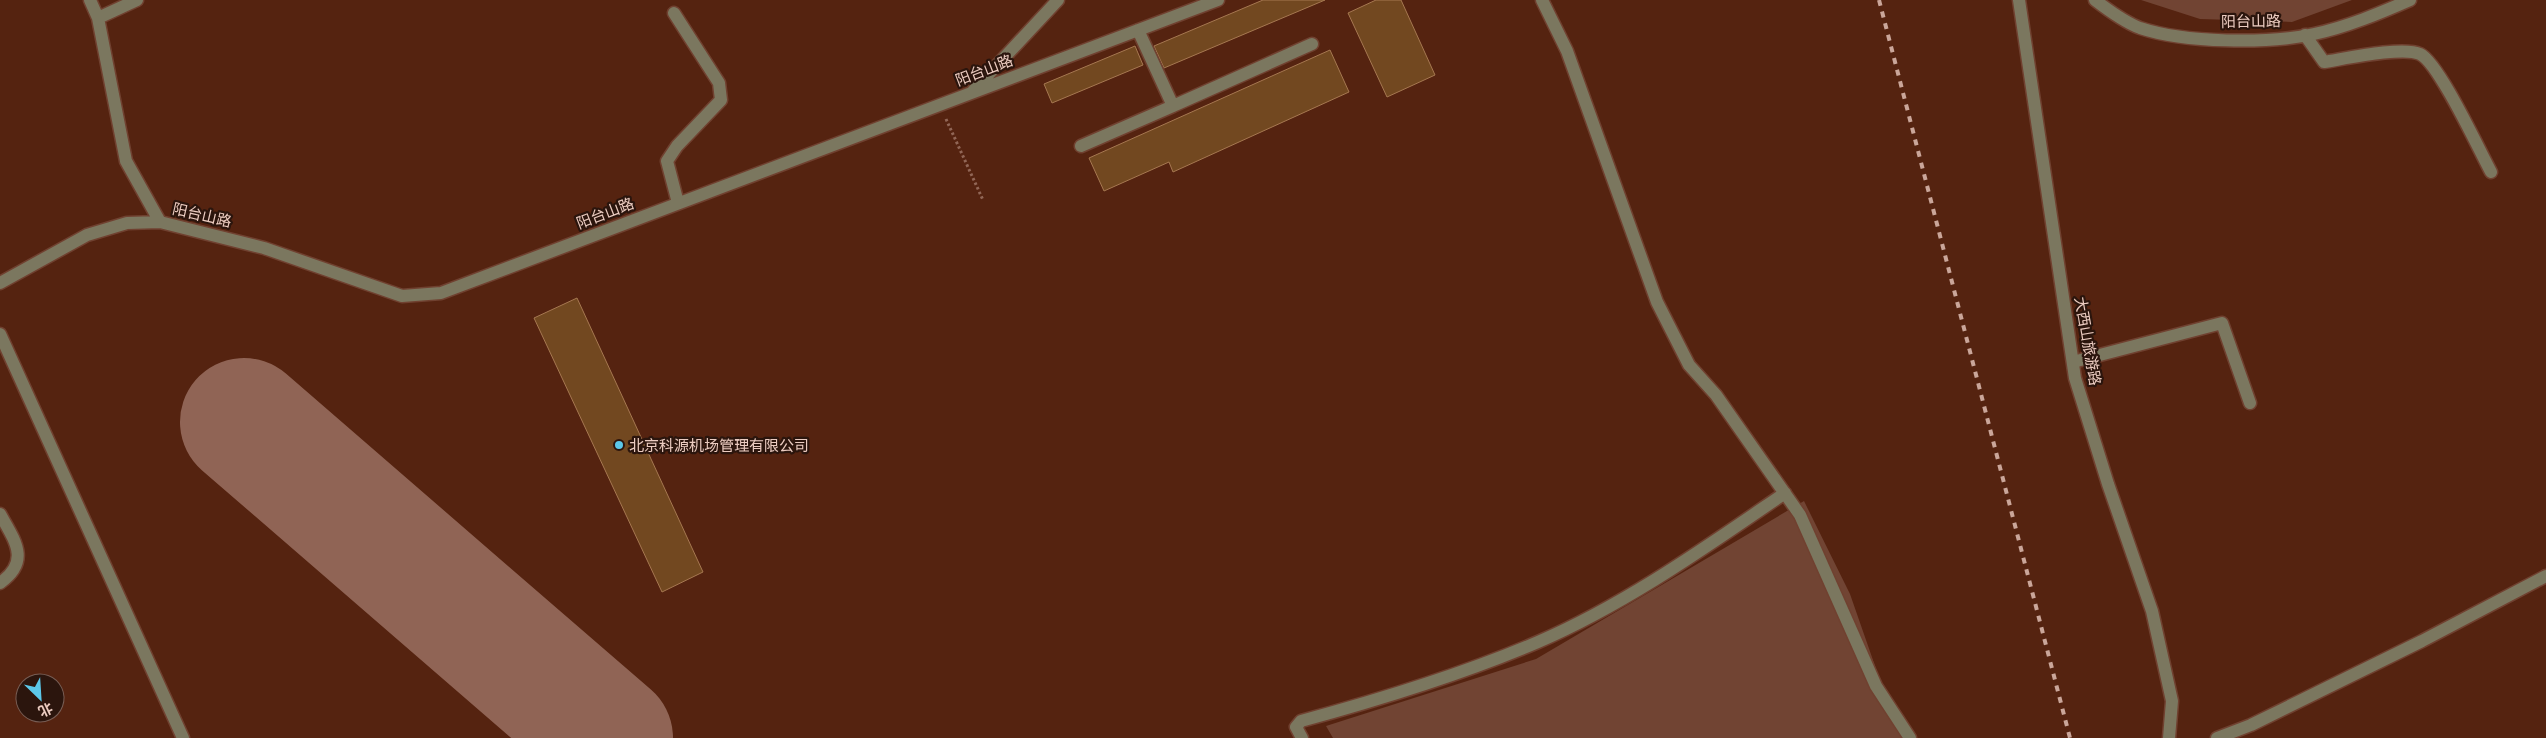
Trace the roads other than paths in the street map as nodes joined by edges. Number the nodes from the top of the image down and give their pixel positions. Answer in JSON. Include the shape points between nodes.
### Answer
{"nodes":[{"id":1,"x":90,"y":0,"type":"edge"},
{"id":2,"x":137,"y":0,"type":"edge"},
{"id":3,"x":1058,"y":0,"type":"edge"},
{"id":4,"x":1218,"y":0,"type":"edge"},
{"id":5,"x":1542,"y":0,"type":"edge"},
{"id":6,"x":2095,"y":0,"type":"edge"},
{"id":7,"x":2410,"y":0,"type":"edge"},
{"id":8,"x":2022,"y":3,"type":"edge"},
{"id":9,"x":674,"y":13,"type":"dead end"},
{"id":10,"x":98,"y":18,"type":"junction"},
{"id":11,"x":1138,"y":30,"type":"junction"},
{"id":12,"x":2305,"y":35,"type":"junction"},
{"id":13,"x":1312,"y":44,"type":"dead end"},
{"id":14,"x":971,"y":93,"type":"junction"},
{"id":15,"x":1173,"y":106,"type":"junction"},
{"id":16,"x":1081,"y":146,"type":"dead end"},
{"id":17,"x":2491,"y":172,"type":"dead end"},
{"id":18,"x":678,"y":203,"type":"junction"},
{"id":19,"x":160,"y":222,"type":"junction"},
{"id":20,"x":0,"y":283,"type":"edge"},
{"id":21,"x":0,"y":334,"type":"edge"},
{"id":22,"x":2073,"y":362,"type":"junction"},
{"id":23,"x":2250,"y":402,"type":"dead end"},
{"id":24,"x":1785,"y":493,"type":"junction"},
{"id":25,"x":0,"y":514,"type":"edge"},
{"id":26,"x":2546,"y":576,"type":"edge"},
{"id":27,"x":0,"y":583,"type":"edge"},
{"id":28,"x":183,"y":738,"type":"edge"},
{"id":29,"x":1302,"y":738,"type":"edge"},
{"id":30,"x":1910,"y":738,"type":"edge"},
{"id":31,"x":2170,"y":738,"type":"edge"},
{"id":32,"x":2217,"y":738,"type":"edge"}],
"edges":[{"from":1,"to":10,"type":"street"},
{"from":2,"to":10,"type":"street"},
{"from":3,"to":14,"type":"street"},
{"from":4,"to":11,"type":"street","name":"阳台山路"},
{"from":5,"to":24,"type":"street","via":[[1567,51],[1657,302],[1690,365],[1716,395]]},
{"from":6,"to":12,"type":"street","name":"阳台山路","via":[[2139,28],[2180,36],[2266,40]]},
{"from":7,"to":12,"type":"street","name":"阳台山路","via":[[2378,14]]},
{"from":8,"to":22,"type":"street","name":"大西山旅游路"},
{"from":9,"to":18,"type":"street","via":[[719,83],[721,100],[667,161]]},
{"from":10,"to":19,"type":"street","via":[[126,161]]},
{"from":11,"to":14,"type":"street","name":"阳台山路"},
{"from":11,"to":15,"type":"street"},
{"from":12,"to":17,"type":"street","via":[[2324,62],[2384,52],[2419,54],[2432,65],[2444,84]]},
{"from":13,"to":15,"type":"street"},
{"from":14,"to":18,"type":"street","name":"阳台山路"},
{"from":15,"to":16,"type":"street"},
{"from":18,"to":19,"type":"street","name":"阳台山路","via":[[441,293],[402,296],[264,248]]},
{"from":19,"to":20,"type":"street","name":"阳台山路","via":[[127,223],[87,235]]},
{"from":21,"to":28,"type":"street"},
{"from":22,"to":23,"type":"street","via":[[2222,323]]},
{"from":22,"to":31,"type":"street","name":"大西山旅游路","via":[[2108,484],[2152,611],[2172,702]]},
{"from":24,"to":29,"type":"street","via":[[1652,582],[1539,642],[1402,694],[1301,720],[1296,727]]},
{"from":24,"to":30,"type":"street","via":[[1800,515],[1876,686]]},
{"from":25,"to":27,"type":"street","via":[[16,543],[19,558],[12,574]]},
{"from":26,"to":32,"type":"street","via":[[2413,646],[2251,725]]}]}
